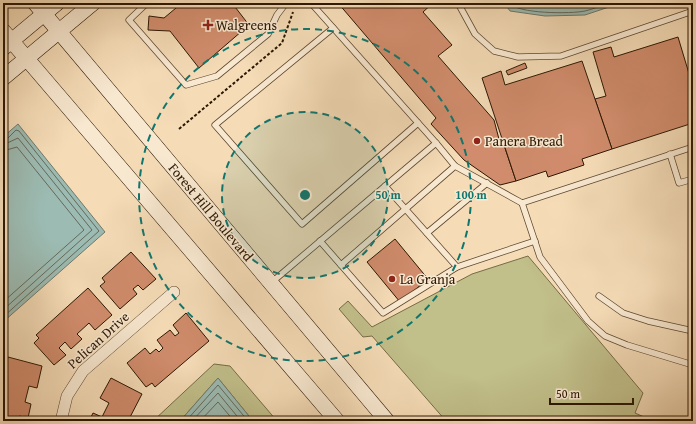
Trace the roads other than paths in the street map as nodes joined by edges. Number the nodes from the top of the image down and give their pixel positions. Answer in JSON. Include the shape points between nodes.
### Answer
{"nodes":[{"id":1,"x":57,"y":3,"type":"edge"},
{"id":2,"x":93,"y":3,"type":"edge"},
{"id":3,"x":147,"y":3,"type":"edge"},
{"id":4,"x":286,"y":3,"type":"edge"},
{"id":5,"x":311,"y":3,"type":"edge"},
{"id":6,"x":458,"y":3,"type":"edge"},
{"id":7,"x":39,"y":8,"type":"edge"},
{"id":8,"x":693,"y":11,"type":"edge"},
{"id":9,"x":333,"y":28,"type":"junction"},
{"id":10,"x":60,"y":32,"type":"junction"},
{"id":11,"x":6,"y":40,"type":"edge"},
{"id":12,"x":27,"y":59,"type":"junction"},
{"id":13,"x":3,"y":78,"type":"edge"},
{"id":14,"x":418,"y":123,"type":"junction"},
{"id":15,"x":436,"y":143,"type":"junction"},
{"id":16,"x":693,"y":147,"type":"edge"},
{"id":17,"x":670,"y":154,"type":"junction"},
{"id":18,"x":455,"y":166,"type":"junction"},
{"id":19,"x":693,"y":179,"type":"edge"},
{"id":20,"x":487,"y":183,"type":"junction"},
{"id":21,"x":385,"y":186,"type":"junction"},
{"id":22,"x":522,"y":202,"type":"junction"},
{"id":23,"x":406,"y":209,"type":"junction"},
{"id":24,"x":428,"y":234,"type":"junction"},
{"id":25,"x":320,"y":241,"type":"junction"},
{"id":26,"x":535,"y":241,"type":"junction"},
{"id":27,"x":341,"y":265,"type":"junction"},
{"id":28,"x":458,"y":267,"type":"junction"},
{"id":29,"x":271,"y":283,"type":"junction"},
{"id":30,"x":174,"y":292,"type":"dead end"},
{"id":31,"x":599,"y":296,"type":"dead end"},
{"id":32,"x":693,"y":331,"type":"edge"},
{"id":33,"x":693,"y":365,"type":"edge"},
{"id":34,"x":61,"y":421,"type":"edge"},
{"id":35,"x":337,"y":421,"type":"edge"},
{"id":36,"x":387,"y":421,"type":"edge"}],
"edges":[{"from":1,"to":7,"type":"main road"},
{"from":2,"to":10,"type":"main road"},
{"from":3,"to":4,"type":"lane","via":[[129,20],[186,85],[216,76],[268,34]]},
{"from":5,"to":9,"type":"lane"},
{"from":6,"to":8,"type":"lane","via":[[475,34],[494,51],[518,57],[561,56]]},
{"from":7,"to":10,"type":"main road","name":"Forest Hill Boulevard"},
{"from":7,"to":11,"type":"main road"},
{"from":9,"to":14,"type":"lane"},
{"from":9,"to":14,"type":"lane","via":[[215,125],[302,224]]},
{"from":10,"to":12,"type":"main road"},
{"from":10,"to":29,"type":"main road","name":"Forest Hill Boulevard"},
{"from":11,"to":12,"type":"main road"},
{"from":12,"to":13,"type":"main road"},
{"from":12,"to":35,"type":"main road"},
{"from":14,"to":15,"type":"lane"},
{"from":15,"to":18,"type":"lane"},
{"from":15,"to":21,"type":"lane"},
{"from":16,"to":17,"type":"lane"},
{"from":17,"to":19,"type":"lane","via":[[679,183]]},
{"from":17,"to":22,"type":"lane"},
{"from":18,"to":20,"type":"lane"},
{"from":18,"to":23,"type":"lane"},
{"from":20,"to":22,"type":"lane"},
{"from":20,"to":24,"type":"lane"},
{"from":21,"to":23,"type":"lane"},
{"from":21,"to":25,"type":"lane"},
{"from":22,"to":26,"type":"lane"},
{"from":23,"to":24,"type":"lane"},
{"from":23,"to":27,"type":"lane"},
{"from":24,"to":28,"type":"lane"},
{"from":25,"to":27,"type":"lane"},
{"from":25,"to":29,"type":"lane"},
{"from":26,"to":28,"type":"lane"},
{"from":26,"to":33,"type":"lane","via":[[540,257],[588,321],[605,336]]},
{"from":27,"to":28,"type":"lane","via":[[383,312]]},
{"from":29,"to":36,"type":"main road","name":"Forest Hill Boulevard"},
{"from":30,"to":34,"type":"street","name":"Pelican Drive","via":[[83,371],[66,396]]},
{"from":31,"to":32,"type":"lane","via":[[623,313]]}]}
